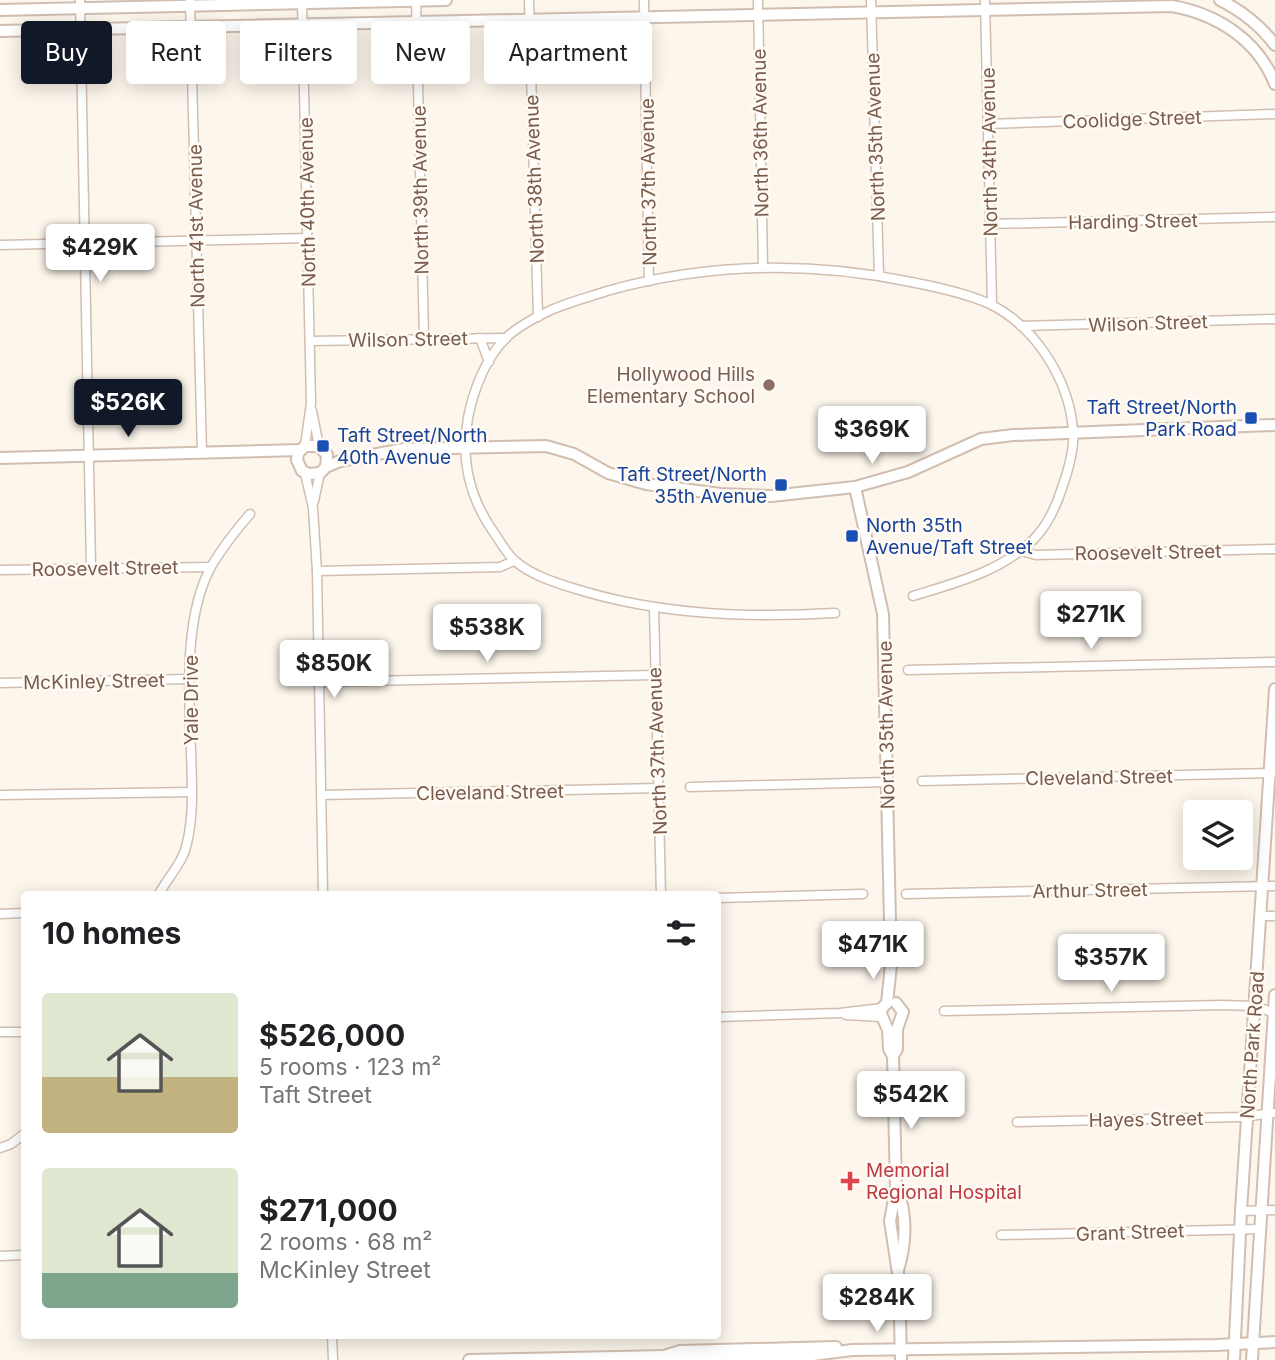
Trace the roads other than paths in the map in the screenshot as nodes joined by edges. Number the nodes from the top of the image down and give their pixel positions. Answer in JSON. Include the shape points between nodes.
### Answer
{"nodes":[{"id":1,"x":416,"y":0,"type":"edge"},
{"id":2,"x":446,"y":0,"type":"edge"},
{"id":3,"x":529,"y":0,"type":"edge"},
{"id":4,"x":644,"y":0,"type":"edge"},
{"id":5,"x":758,"y":0,"type":"edge"},
{"id":6,"x":1220,"y":0,"type":"edge"},
{"id":7,"x":302,"y":1,"type":"edge"},
{"id":8,"x":190,"y":3,"type":"edge"},
{"id":9,"x":80,"y":4,"type":"edge"},
{"id":10,"x":985,"y":5,"type":"edge"},
{"id":11,"x":871,"y":6,"type":"edge"},
{"id":12,"x":0,"y":10,"type":"edge"},
{"id":13,"x":758,"y":13,"type":"junction"},
{"id":14,"x":645,"y":16,"type":"junction"},
{"id":15,"x":529,"y":20,"type":"junction"},
{"id":16,"x":191,"y":21,"type":"edge"},
{"id":17,"x":303,"y":21,"type":"edge"},
{"id":18,"x":416,"y":21,"type":"joint"},
{"id":19,"x":21,"y":29,"type":"edge"},
{"id":20,"x":0,"y":30,"type":"edge"},
{"id":21,"x":1275,"y":45,"type":"edge"},
{"id":22,"x":1275,"y":81,"type":"edge"},
{"id":23,"x":82,"y":84,"type":"edge"},
{"id":24,"x":193,"y":84,"type":"edge"},
{"id":25,"x":304,"y":84,"type":"edge"},
{"id":26,"x":418,"y":84,"type":"edge"},
{"id":27,"x":1275,"y":114,"type":"edge"},
{"id":28,"x":989,"y":124,"type":"junction"},
{"id":29,"x":1275,"y":217,"type":"edge"},
{"id":30,"x":991,"y":224,"type":"junction"},
{"id":31,"x":307,"y":238,"type":"junction"},
{"id":32,"x":197,"y":241,"type":"junction"},
{"id":33,"x":85,"y":242,"type":"junction"},
{"id":34,"x":0,"y":245,"type":"edge"},
{"id":35,"x":763,"y":267,"type":"junction"},
{"id":36,"x":879,"y":275,"type":"junction"},
{"id":37,"x":649,"y":281,"type":"junction"},
{"id":38,"x":992,"y":305,"type":"junction"},
{"id":39,"x":537,"y":317,"type":"junction"},
{"id":40,"x":1275,"y":319,"type":"edge"},
{"id":41,"x":1021,"y":326,"type":"junction"},
{"id":42,"x":424,"y":338,"type":"junction"},
{"id":43,"x":480,"y":338,"type":"junction"},
{"id":44,"x":506,"y":338,"type":"junction"},
{"id":45,"x":310,"y":341,"type":"junction"},
{"id":46,"x":489,"y":362,"type":"junction"},
{"id":47,"x":311,"y":403,"type":"junction"},
{"id":48,"x":1275,"y":425,"type":"edge"},
{"id":49,"x":1074,"y":433,"type":"junction"},
{"id":50,"x":465,"y":447,"type":"junction"},
{"id":51,"x":302,"y":448,"type":"junction"},
{"id":52,"x":322,"y":448,"type":"junction"},
{"id":53,"x":256,"y":451,"type":"junction"},
{"id":54,"x":202,"y":453,"type":"junction"},
{"id":55,"x":374,"y":454,"type":"junction"},
{"id":56,"x":89,"y":456,"type":"junction"},
{"id":57,"x":0,"y":458,"type":"edge"},
{"id":58,"x":301,"y":469,"type":"junction"},
{"id":59,"x":323,"y":470,"type":"junction"},
{"id":60,"x":855,"y":487,"type":"junction"},
{"id":61,"x":313,"y":508,"type":"junction"},
{"id":62,"x":250,"y":514,"type":"dead end"},
{"id":63,"x":1275,"y":549,"type":"edge"},
{"id":64,"x":1021,"y":551,"type":"junction"},
{"id":65,"x":514,"y":561,"type":"junction"},
{"id":66,"x":211,"y":567,"type":"junction"},
{"id":67,"x":91,"y":568,"type":"junction"},
{"id":68,"x":0,"y":570,"type":"edge"},
{"id":69,"x":317,"y":571,"type":"junction"},
{"id":70,"x":913,"y":596,"type":"dead end"},
{"id":71,"x":654,"y":608,"type":"junction"},
{"id":72,"x":835,"y":613,"type":"dead end"},
{"id":73,"x":1275,"y":662,"type":"edge"},
{"id":74,"x":908,"y":670,"type":"dead end"},
{"id":75,"x":655,"y":675,"type":"junction"},
{"id":76,"x":188,"y":679,"type":"junction"},
{"id":77,"x":320,"y":682,"type":"junction"},
{"id":78,"x":0,"y":684,"type":"edge"},
{"id":79,"x":1275,"y":689,"type":"edge"},
{"id":80,"x":1274,"y":719,"type":"edge"},
{"id":81,"x":1273,"y":773,"type":"edge"},
{"id":82,"x":922,"y":781,"type":"dead end"},
{"id":83,"x":887,"y":782,"type":"junction"},
{"id":84,"x":690,"y":787,"type":"dead end"},
{"id":85,"x":659,"y":788,"type":"junction"},
{"id":86,"x":192,"y":792,"type":"junction"},
{"id":87,"x":0,"y":795,"type":"edge"},
{"id":88,"x":321,"y":795,"type":"junction"},
{"id":89,"x":1271,"y":817,"type":"edge"},
{"id":90,"x":1262,"y":886,"type":"junction"},
{"id":91,"x":1275,"y":886,"type":"edge"},
{"id":92,"x":161,"y":891,"type":"edge"},
{"id":93,"x":323,"y":891,"type":"edge"},
{"id":94,"x":661,"y":891,"type":"edge"},
{"id":95,"x":863,"y":894,"type":"dead end"},
{"id":96,"x":906,"y":894,"type":"dead end"},
{"id":97,"x":721,"y":898,"type":"edge"},
{"id":98,"x":0,"y":914,"type":"edge"},
{"id":99,"x":21,"y":914,"type":"edge"},
{"id":100,"x":1260,"y":916,"type":"junction"},
{"id":101,"x":1275,"y":916,"type":"edge"},
{"id":102,"x":1275,"y":995,"type":"edge"},
{"id":103,"x":1254,"y":1006,"type":"junction"},
{"id":104,"x":886,"y":1011,"type":"junction"},
{"id":105,"x":944,"y":1011,"type":"dead end"},
{"id":106,"x":1275,"y":1013,"type":"edge"},
{"id":107,"x":721,"y":1017,"type":"edge"},
{"id":108,"x":899,"y":1022,"type":"junction"},
{"id":109,"x":21,"y":1031,"type":"edge"},
{"id":110,"x":0,"y":1032,"type":"edge"},
{"id":111,"x":893,"y":1056,"type":"junction"},
{"id":112,"x":1271,"y":1114,"type":"edge"},
{"id":113,"x":1247,"y":1116,"type":"junction"},
{"id":114,"x":1017,"y":1122,"type":"dead end"},
{"id":115,"x":21,"y":1136,"type":"edge"},
{"id":116,"x":11,"y":1144,"type":"junction"},
{"id":117,"x":21,"y":1144,"type":"edge"},
{"id":118,"x":0,"y":1146,"type":"edge"},
{"id":119,"x":1275,"y":1210,"type":"edge"},
{"id":120,"x":1241,"y":1211,"type":"junction"},
{"id":121,"x":1261,"y":1211,"type":"junction"},
{"id":122,"x":1240,"y":1229,"type":"junction"},
{"id":123,"x":1260,"y":1229,"type":"junction"},
{"id":124,"x":1001,"y":1235,"type":"dead end"},
{"id":125,"x":21,"y":1255,"type":"edge"},
{"id":126,"x":0,"y":1256,"type":"edge"},
{"id":127,"x":332,"y":1339,"type":"edge"},
{"id":128,"x":1275,"y":1342,"type":"edge"},
{"id":129,"x":1252,"y":1343,"type":"junction"},
{"id":130,"x":1234,"y":1344,"type":"junction"},
{"id":131,"x":852,"y":1350,"type":"junction"},
{"id":132,"x":901,"y":1355,"type":"edge"},
{"id":133,"x":664,"y":1356,"type":"junction"},
{"id":134,"x":750,"y":1359,"type":"edge"},
{"id":135,"x":333,"y":1360,"type":"edge"},
{"id":136,"x":469,"y":1360,"type":"edge"},
{"id":137,"x":1234,"y":1360,"type":"edge"},
{"id":138,"x":1252,"y":1360,"type":"edge"}],
"edges":[{"from":1,"to":2,"type":"street"},
{"from":1,"to":7,"type":"street"},
{"from":1,"to":18,"type":"street","name":"North 39th Avenue"},
{"from":3,"to":15,"type":"street","name":"North 38th Avenue"},
{"from":4,"to":14,"type":"street","name":"North 37th Avenue"},
{"from":5,"to":13,"type":"street","name":"North 36th Avenue"},
{"from":6,"to":21,"type":"street","via":[[1245,15]]},
{"from":7,"to":8,"type":"street"},
{"from":7,"to":17,"type":"street","name":"North 40th Avenue"},
{"from":8,"to":9,"type":"street"},
{"from":8,"to":16,"type":"street","name":"North 41st Avenue"},
{"from":9,"to":12,"type":"street"},
{"from":10,"to":11,"type":"street"},
{"from":10,"to":22,"type":"street","via":[[1189,9],[1244,39]]},
{"from":10,"to":28,"type":"street","name":"North 34th Avenue"},
{"from":11,"to":13,"type":"street"},
{"from":11,"to":36,"type":"street","name":"North 35th Avenue"},
{"from":13,"to":14,"type":"street"},
{"from":13,"to":35,"type":"street","name":"North 36th Avenue"},
{"from":14,"to":15,"type":"street"},
{"from":14,"to":37,"type":"street","name":"North 37th Avenue"},
{"from":15,"to":18,"type":"street"},
{"from":15,"to":39,"type":"street","name":"North 38th Avenue"},
{"from":19,"to":20,"type":"street"},
{"from":23,"to":33,"type":"street"},
{"from":24,"to":32,"type":"street","name":"North 41st Avenue"},
{"from":25,"to":31,"type":"street","name":"North 40th Avenue"},
{"from":26,"to":42,"type":"street","name":"North 39th Avenue"},
{"from":27,"to":28,"type":"street","name":"Coolidge Street"},
{"from":28,"to":30,"type":"street","name":"North 34th Avenue"},
{"from":29,"to":30,"type":"street","name":"Harding Street"},
{"from":30,"to":38,"type":"street","name":"North 34th Avenue"},
{"from":31,"to":32,"type":"street"},
{"from":31,"to":45,"type":"street","name":"North 40th Avenue"},
{"from":32,"to":33,"type":"street"},
{"from":32,"to":54,"type":"street","name":"North 41st Avenue"},
{"from":33,"to":34,"type":"street"},
{"from":33,"to":56,"type":"street"},
{"from":35,"to":36,"type":"street"},
{"from":35,"to":37,"type":"street"},
{"from":36,"to":38,"type":"street"},
{"from":37,"to":39,"type":"street"},
{"from":38,"to":41,"type":"street"},
{"from":39,"to":44,"type":"street"},
{"from":40,"to":41,"type":"street","name":"Wilson Street"},
{"from":41,"to":49,"type":"street","via":[[1060,379]]},
{"from":42,"to":43,"type":"street","name":"Wilson Street"},
{"from":42,"to":45,"type":"street","name":"Wilson Street"},
{"from":43,"to":44,"type":"street","name":"Wilson Street"},
{"from":43,"to":46,"type":"street"},
{"from":44,"to":46,"type":"street"},
{"from":45,"to":47,"type":"street","name":"North 40th Avenue"},
{"from":46,"to":50,"type":"street","via":[[470,407]]},
{"from":47,"to":51,"type":"street","name":"North 40th Avenue"},
{"from":47,"to":52,"type":"street","name":"North 40th Avenue"},
{"from":48,"to":49,"type":"street"},
{"from":49,"to":60,"type":"street","via":[[981,439],[908,472]]},
{"from":49,"to":64,"type":"street","via":[[1059,498],[1049,519]]},
{"from":50,"to":55,"type":"street"},
{"from":50,"to":60,"type":"street","via":[[559,448],[608,473],[646,484],[720,494],[789,495]]},
{"from":50,"to":65,"type":"street","via":[[472,494],[484,520]]},
{"from":51,"to":52,"type":"street"},
{"from":51,"to":53,"type":"street"},
{"from":51,"to":58,"type":"street","via":[[297,457]]},
{"from":52,"to":55,"type":"street","via":[[340,454]]},
{"from":52,"to":59,"type":"street","via":[[328,459]]},
{"from":53,"to":54,"type":"street"},
{"from":53,"to":58,"type":"street"},
{"from":54,"to":56,"type":"street"},
{"from":55,"to":59,"type":"street"},
{"from":56,"to":57,"type":"street"},
{"from":56,"to":67,"type":"street"},
{"from":58,"to":59,"type":"street"},
{"from":58,"to":61,"type":"street"},
{"from":59,"to":61,"type":"street"},
{"from":60,"to":83,"type":"street","name":"North 35th Avenue","via":[[883,614]]},
{"from":61,"to":69,"type":"street"},
{"from":62,"to":66,"type":"street","name":"Yale Drive"},
{"from":63,"to":64,"type":"street","name":"Roosevelt Street","via":[[1036,555]]},
{"from":64,"to":70,"type":"street","via":[[970,579]]},
{"from":65,"to":69,"type":"street","via":[[500,567]]},
{"from":65,"to":71,"type":"street","via":[[559,584]]},
{"from":66,"to":67,"type":"street","name":"Roosevelt Street"},
{"from":66,"to":76,"type":"street","name":"Yale Drive","via":[[191,633]]},
{"from":67,"to":68,"type":"street","name":"Roosevelt Street"},
{"from":69,"to":77,"type":"street"},
{"from":71,"to":72,"type":"street","via":[[734,616]]},
{"from":71,"to":75,"type":"street","name":"North 37th Avenue"},
{"from":73,"to":74,"type":"street"},
{"from":75,"to":77,"type":"street"},
{"from":75,"to":85,"type":"street","name":"North 37th Avenue"},
{"from":76,"to":78,"type":"street","name":"McKinley Street"},
{"from":76,"to":86,"type":"street","name":"Yale Drive"},
{"from":77,"to":88,"type":"street"},
{"from":79,"to":80,"type":"street","name":"North Park Road"},
{"from":80,"to":81,"type":"street","name":"North Park Road"},
{"from":81,"to":82,"type":"street","name":"Cleveland Street"},
{"from":81,"to":89,"type":"street","name":"North Park Road"},
{"from":83,"to":84,"type":"street"},
{"from":83,"to":104,"type":"street","name":"North 35th Avenue","via":[[891,965]]},
{"from":85,"to":88,"type":"street","name":"Cleveland Street"},
{"from":85,"to":94,"type":"street","name":"North 37th Avenue"},
{"from":86,"to":87,"type":"street"},
{"from":86,"to":92,"type":"street","name":"Yale Drive","via":[[187,847]]},
{"from":88,"to":93,"type":"street"},
{"from":89,"to":90,"type":"street","name":"North Park Road"},
{"from":90,"to":91,"type":"street","name":"Arthur Street"},
{"from":90,"to":96,"type":"street","name":"Arthur Street"},
{"from":90,"to":100,"type":"street","name":"North Park Road"},
{"from":95,"to":97,"type":"street"},
{"from":98,"to":99,"type":"street"},
{"from":100,"to":101,"type":"street"},
{"from":100,"to":103,"type":"street","name":"North Park Road"},
{"from":102,"to":106,"type":"street","name":"North Park Road"},
{"from":103,"to":105,"type":"street"},
{"from":103,"to":106,"type":"street"},
{"from":103,"to":113,"type":"street","name":"North Park Road"},
{"from":104,"to":107,"type":"street"},
{"from":104,"to":108,"type":"street","via":[[892,1024]]},
{"from":104,"to":108,"type":"street","name":"North 35th Avenue","via":[[903,1012]]},
{"from":104,"to":111,"type":"street","name":"North 35th Avenue"},
{"from":106,"to":112,"type":"street","name":"North Park Road"},
{"from":108,"to":111,"type":"street","name":"North 35th Avenue"},
{"from":109,"to":110,"type":"street"},
{"from":111,"to":132,"type":"street","name":"North 35th Avenue","via":[[896,1188],[890,1221]]},
{"from":112,"to":113,"type":"street","name":"Hayes Street"},
{"from":112,"to":121,"type":"street","name":"North Park Road"},
{"from":113,"to":114,"type":"street","name":"Hayes Street"},
{"from":113,"to":120,"type":"street","name":"North Park Road"},
{"from":115,"to":116,"type":"street"},
{"from":116,"to":117,"type":"street"},
{"from":116,"to":118,"type":"street"},
{"from":119,"to":121,"type":"street"},
{"from":120,"to":121,"type":"street"},
{"from":120,"to":122,"type":"street","name":"North Park Road"},
{"from":121,"to":123,"type":"street","name":"North Park Road"},
{"from":122,"to":123,"type":"street","name":"Grant Street"},
{"from":122,"to":124,"type":"street","name":"Grant Street"},
{"from":122,"to":130,"type":"street","name":"North Park Road"},
{"from":123,"to":129,"type":"street","name":"North Park Road"},
{"from":125,"to":126,"type":"street"},
{"from":127,"to":135,"type":"street"},
{"from":128,"to":129,"type":"street"},
{"from":129,"to":130,"type":"street"},
{"from":129,"to":138,"type":"street","name":"North Park Road"},
{"from":130,"to":132,"type":"street"},
{"from":130,"to":137,"type":"street","name":"North Park Road"},
{"from":131,"to":132,"type":"street"},
{"from":131,"to":133,"type":"street","via":[[830,1346],[727,1349]]},
{"from":131,"to":134,"type":"street"},
{"from":133,"to":134,"type":"street"},
{"from":133,"to":136,"type":"street"}]}
